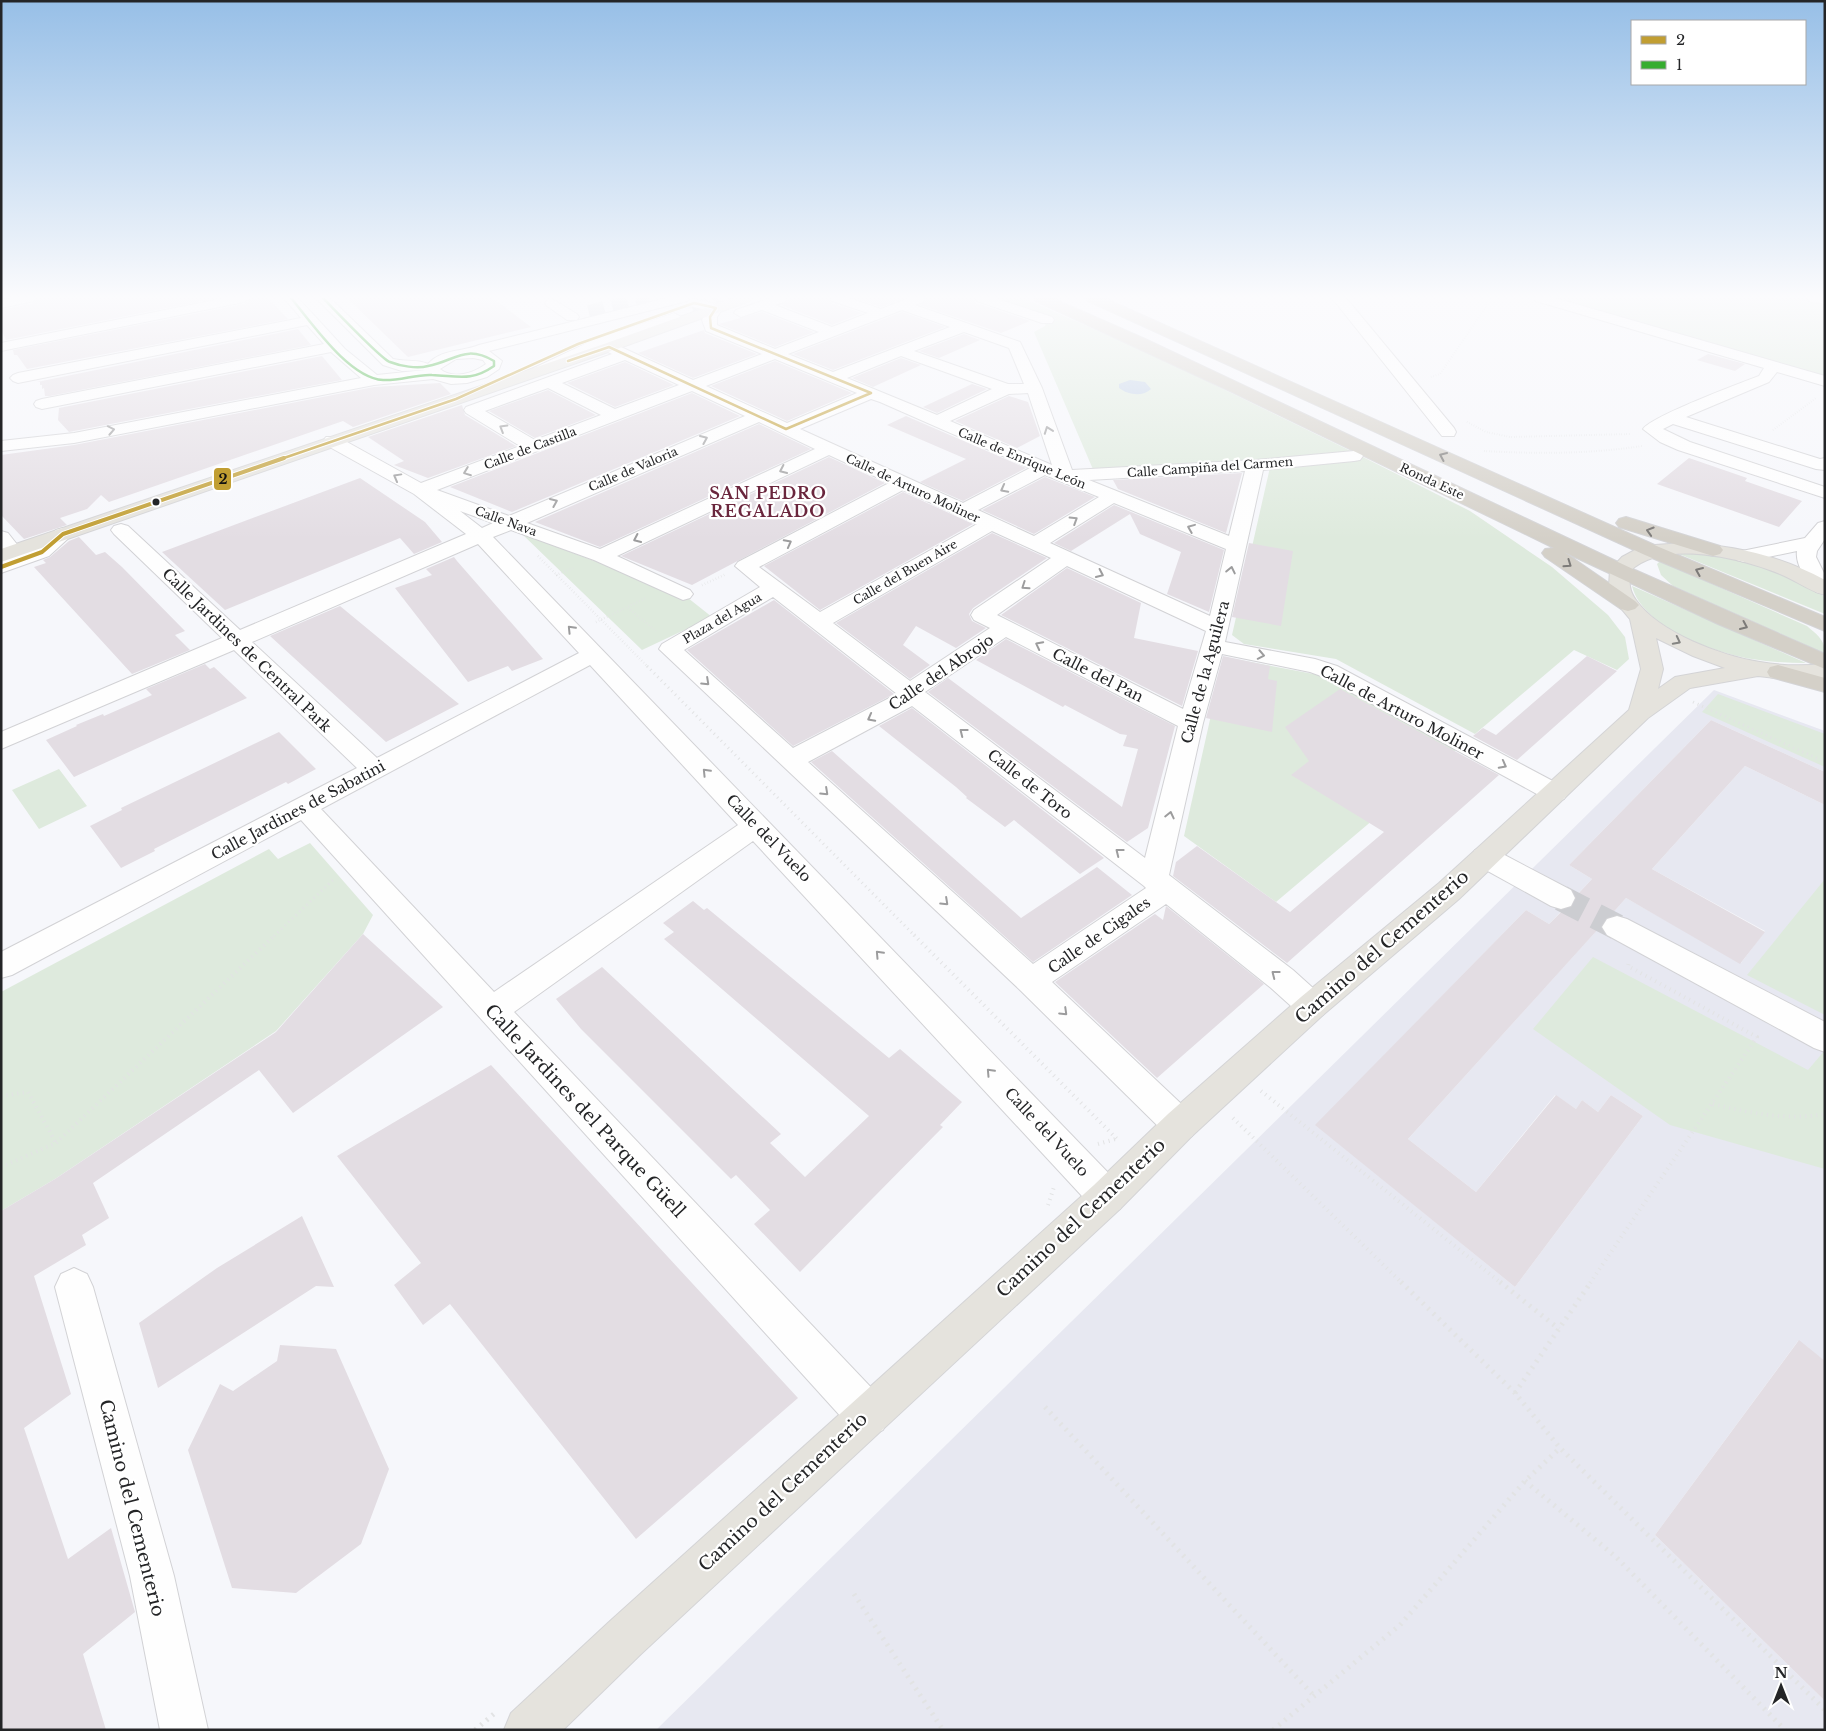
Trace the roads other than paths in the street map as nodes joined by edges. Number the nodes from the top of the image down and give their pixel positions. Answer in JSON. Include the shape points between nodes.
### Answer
{"nodes":[{"id":1,"x":458,"y":378,"type":"edge"},
{"id":2,"x":19,"y":379,"type":"edge"},
{"id":3,"x":202,"y":379,"type":"edge"},
{"id":4,"x":381,"y":379,"type":"edge"},
{"id":5,"x":514,"y":379,"type":"edge"},
{"id":6,"x":536,"y":379,"type":"edge"},
{"id":7,"x":549,"y":379,"type":"edge"},
{"id":8,"x":675,"y":379,"type":"edge"},
{"id":9,"x":709,"y":379,"type":"edge"},
{"id":10,"x":834,"y":379,"type":"edge"},
{"id":11,"x":977,"y":379,"type":"edge"},
{"id":12,"x":1030,"y":379,"type":"edge"},
{"id":13,"x":1217,"y":379,"type":"edge"},
{"id":14,"x":1272,"y":379,"type":"edge"},
{"id":15,"x":1404,"y":379,"type":"edge"},
{"id":16,"x":1764,"y":379,"type":"edge"},
{"id":17,"x":374,"y":380,"type":"joint"},
{"id":18,"x":690,"y":386,"type":"junction"},
{"id":19,"x":1034,"y":388,"type":"junction"},
{"id":20,"x":1006,"y":389,"type":"junction"},
{"id":21,"x":871,"y":394,"type":"junction"},
{"id":22,"x":473,"y":401,"type":"junction"},
{"id":23,"x":51,"y":414,"type":"junction"},
{"id":24,"x":614,"y":415,"type":"junction"},
{"id":25,"x":757,"y":417,"type":"junction"},
{"id":26,"x":1671,"y":418,"type":"junction"},
{"id":27,"x":937,"y":422,"type":"junction"},
{"id":28,"x":786,"y":429,"type":"junction"},
{"id":29,"x":1448,"y":432,"type":"road end"},
{"id":30,"x":74,"y":438,"type":"junction"},
{"id":31,"x":332,"y":441,"type":"junction"},
{"id":32,"x":6,"y":445,"type":"edge"},
{"id":33,"x":533,"y":446,"type":"junction"},
{"id":34,"x":828,"y":449,"type":"junction"},
{"id":35,"x":1354,"y":456,"type":"dead end"},
{"id":36,"x":1825,"y":463,"type":"edge"},
{"id":37,"x":1255,"y":465,"type":"junction"},
{"id":38,"x":1044,"y":468,"type":"junction"},
{"id":39,"x":1065,"y":476,"type":"junction"},
{"id":40,"x":902,"y":484,"type":"junction"},
{"id":41,"x":420,"y":490,"type":"junction"},
{"id":42,"x":1526,"y":493,"type":"junction"},
{"id":43,"x":1825,"y":493,"type":"edge"},
{"id":44,"x":1113,"y":496,"type":"junction"},
{"id":45,"x":1485,"y":506,"type":"junction"},
{"id":46,"x":963,"y":511,"type":"junction"},
{"id":47,"x":509,"y":521,"type":"junction"},
{"id":48,"x":990,"y":524,"type":"junction"},
{"id":49,"x":1825,"y":527,"type":"edge"},
{"id":50,"x":121,"y":530,"type":"dead end"},
{"id":51,"x":63,"y":534,"type":"joint"},
{"id":52,"x":481,"y":536,"type":"junction"},
{"id":53,"x":1810,"y":543,"type":"junction"},
{"id":54,"x":1034,"y":544,"type":"junction"},
{"id":55,"x":1236,"y":546,"type":"junction"},
{"id":56,"x":1713,"y":550,"type":"junction"},
{"id":57,"x":1652,"y":551,"type":"junction"},
{"id":58,"x":7,"y":554,"type":"edge"},
{"id":59,"x":601,"y":556,"type":"junction"},
{"id":60,"x":1744,"y":556,"type":"junction"},
{"id":61,"x":1066,"y":558,"type":"junction"},
{"id":62,"x":1620,"y":570,"type":"junction"},
{"id":63,"x":775,"y":587,"type":"junction"},
{"id":64,"x":1824,"y":588,"type":"edge"},
{"id":65,"x":676,"y":590,"type":"road end"},
{"id":66,"x":1634,"y":611,"type":"junction"},
{"id":67,"x":820,"y":621,"type":"junction"},
{"id":68,"x":1825,"y":624,"type":"edge"},
{"id":69,"x":1005,"y":628,"type":"junction"},
{"id":70,"x":1216,"y":637,"type":"junction"},
{"id":71,"x":236,"y":640,"type":"junction"},
{"id":72,"x":595,"y":654,"type":"junction"},
{"id":73,"x":1825,"y":662,"type":"edge"},
{"id":74,"x":1768,"y":670,"type":"junction"},
{"id":75,"x":1825,"y":671,"type":"edge"},
{"id":76,"x":1825,"y":685,"type":"edge"},
{"id":77,"x":912,"y":692,"type":"junction"},
{"id":78,"x":1640,"y":713,"type":"junction"},
{"id":79,"x":1191,"y":723,"type":"junction"},
{"id":80,"x":1,"y":741,"type":"edge"},
{"id":81,"x":791,"y":760,"type":"junction"},
{"id":82,"x":374,"y":770,"type":"junction"},
{"id":83,"x":1555,"y":793,"type":"junction"},
{"id":84,"x":303,"y":806,"type":"junction"},
{"id":85,"x":757,"y":825,"type":"junction"},
{"id":86,"x":1486,"y":857,"type":"junction"},
{"id":87,"x":1160,"y":884,"type":"junction"},
{"id":88,"x":1561,"y":898,"type":"tunnel mouth"},
{"id":89,"x":1626,"y":932,"type":"tunnel mouth"},
{"id":90,"x":1,"y":966,"type":"edge"},
{"id":91,"x":1032,"y":981,"type":"junction"},
{"id":92,"x":1312,"y":1006,"type":"junction"},
{"id":93,"x":492,"y":1010,"type":"junction"},
{"id":94,"x":1825,"y":1038,"type":"edge"},
{"id":95,"x":1180,"y":1125,"type":"junction"},
{"id":96,"x":1108,"y":1196,"type":"junction"},
{"id":97,"x":74,"y":1287,"type":"dead end"},
{"id":98,"x":868,"y":1415,"type":"junction"},
{"id":99,"x":184,"y":1730,"type":"edge"},
{"id":100,"x":528,"y":1730,"type":"edge"}],
"edges":[{"from":1,"to":22,"type":"street"},
{"from":2,"to":23,"type":"street"},
{"from":3,"to":23,"type":"street"},
{"from":4,"to":17,"type":"street"},
{"from":5,"to":22,"type":"main road"},
{"from":6,"to":22,"type":"street"},
{"from":7,"to":24,"type":"street"},
{"from":8,"to":18,"type":"street","name":"Calle de Arturo Moliner"},
{"from":9,"to":18,"type":"street","name":"Calle de Castilla"},
{"from":10,"to":21,"type":"street","name":"Calle de Enrique León"},
{"from":11,"to":20,"type":"street"},
{"from":12,"to":19,"type":"street"},
{"from":13,"to":45,"type":"highway","name":"Ronda Este"},
{"from":42,"to":14,"type":"highway","name":"Ronda Este","one_way":true},
{"from":15,"to":29,"type":"street"},
{"from":16,"to":26,"type":"street"},
{"from":30,"to":17,"type":"street","one_way":true},
{"from":18,"to":24,"type":"street","name":"Calle de Castilla"},
{"from":18,"to":25,"type":"street","name":"Calle de Arturo Moliner"},
{"from":19,"to":20,"type":"street"},
{"from":39,"to":19,"type":"street","one_way":true},
{"from":20,"to":27,"type":"street"},
{"from":21,"to":27,"type":"street","name":"Calle de Enrique León"},
{"from":21,"to":28,"type":"street"},
{"from":22,"to":31,"type":"main road"},
{"from":33,"to":22,"type":"street","one_way":true},
{"from":23,"to":30,"type":"street"},
{"from":23,"to":32,"type":"street","via":[[47,434]]},
{"from":24,"to":33,"type":"street","name":"Calle de Castilla"},
{"from":25,"to":28,"type":"street","name":"Calle de Arturo Moliner"},
{"from":47,"to":25,"type":"street","name":"Calle de Valoria","one_way":true},
{"from":26,"to":36,"type":"street","via":[[1822,465]]},
{"from":26,"to":43,"type":"street","via":[[1651,429]]},
{"from":27,"to":38,"type":"street","name":"Calle de Enrique León"},
{"from":28,"to":34,"type":"street","name":"Calle de Arturo Moliner"},
{"from":30,"to":32,"type":"street"},
{"from":41,"to":31,"type":"street","name":"Calle Nava","one_way":true},
{"from":31,"to":51,"type":"main road"},
{"from":33,"to":41,"type":"street","name":"Calle de Castilla","one_way":true},
{"from":34,"to":40,"type":"street","name":"Calle de Arturo Moliner"},
{"from":34,"to":59,"type":"street","one_way":true},
{"from":35,"to":37,"type":"street","name":"Calle Campiña del Carmen"},
{"from":37,"to":39,"type":"street","name":"Calle Campiña del Carmen"},
{"from":37,"to":55,"type":"street","name":"Calle de la Aguilera"},
{"from":38,"to":39,"type":"street","name":"Calle de Enrique León"},
{"from":38,"to":46,"type":"street","one_way":true},
{"from":39,"to":44,"type":"street","name":"Calle de Enrique León"},
{"from":40,"to":46,"type":"street","name":"Calle de Arturo Moliner"},
{"from":63,"to":40,"type":"street","name":"Calle de Toro","one_way":true,"via":[[745,566]]},
{"from":41,"to":47,"type":"street","name":"Calle Nava"},
{"from":41,"to":52,"type":"street","name":"Calle del Vuelo"},
{"from":56,"to":42,"type":"highway","one_way":true},
{"from":42,"to":57,"type":"highway","name":"Ronda Este"},
{"from":54,"to":44,"type":"street","one_way":true},
{"from":55,"to":44,"type":"street","name":"Calle de Enrique León","one_way":true},
{"from":45,"to":62,"type":"highway","name":"Ronda Este"},
{"from":45,"to":66,"type":"highway","one_way":true},
{"from":46,"to":48,"type":"street","name":"Calle de Arturo Moliner"},
{"from":47,"to":52,"type":"street","name":"Calle de Valoria"},
{"from":47,"to":59,"type":"street","name":"Calle Nava"},
{"from":48,"to":54,"type":"street","name":"Calle de Arturo Moliner"},
{"from":48,"to":67,"type":"street","name":"Calle del Buen Aire"},
{"from":49,"to":53,"type":"street"},
{"from":50,"to":71,"type":"street","name":"Calle Jardines de Central Park"},
{"from":51,"to":58,"type":"street","via":[[42,552]]},
{"from":52,"to":71,"type":"street","name":"Calle de Valoria"},
{"from":72,"to":52,"type":"street","name":"Calle del Vuelo","one_way":true},
{"from":53,"to":60,"type":"street"},
{"from":53,"to":64,"type":"street","via":[[1806,548],[1807,564]]},
{"from":54,"to":61,"type":"street","name":"Calle de Arturo Moliner"},
{"from":70,"to":55,"type":"street","name":"Calle de la Aguilera","one_way":true},
{"from":56,"to":57,"type":"main road","via":[[1680,548]]},
{"from":56,"to":60,"type":"main road"},
{"from":57,"to":62,"type":"main road","via":[[1632,559]]},
{"from":68,"to":57,"type":"highway","name":"Ronda Este","one_way":true},
{"from":59,"to":65,"type":"street","name":"Calle Nava"},
{"from":60,"to":64,"type":"main road","via":[[1786,569]]},
{"from":61,"to":69,"type":"street","name":"Calle del Abrojo","one_way":true,"via":[[982,615]]},
{"from":61,"to":70,"type":"street","name":"Calle de Arturo Moliner","one_way":true},
{"from":62,"to":66,"type":"main road","via":[[1619,587]]},
{"from":62,"to":73,"type":"highway","name":"Ronda Este","one_way":true},
{"from":63,"to":67,"type":"street","name":"Calle de Toro"},
{"from":63,"to":81,"type":"street","name":"Plaza del Agua","one_way":true,"via":[[672,648]]},
{"from":66,"to":74,"type":"main road","one_way":true,"via":[[1663,634],[1694,650]]},
{"from":66,"to":78,"type":"main road","via":[[1652,669]]},
{"from":67,"to":77,"type":"street","name":"Calle de Toro"},
{"from":69,"to":77,"type":"street","name":"Calle del Abrojo"},
{"from":79,"to":69,"type":"street","name":"Calle del Pan","one_way":true},
{"from":70,"to":79,"type":"street","name":"Calle de la Aguilera"},
{"from":70,"to":83,"type":"street","name":"Calle de Arturo Moliner","one_way":true,"via":[[1329,671]]},
{"from":71,"to":80,"type":"street","name":"Calle de Valoria"},
{"from":71,"to":82,"type":"street","name":"Calle Jardines de Central Park"},
{"from":72,"to":82,"type":"street","name":"Calle Jardines de Sabatini"},
{"from":85,"to":72,"type":"street","name":"Calle del Vuelo","one_way":true},
{"from":74,"to":75,"type":"main road"},
{"from":74,"to":76,"type":"highway"},
{"from":74,"to":78,"type":"main road","name":"Camino del Cementerio","via":[[1683,682]]},
{"from":77,"to":81,"type":"street","name":"Calle del Abrojo","one_way":true,"via":[[907,699]]},
{"from":87,"to":77,"type":"street","name":"Calle de Toro","one_way":true},
{"from":78,"to":83,"type":"main road","name":"Camino del Cementerio"},
{"from":87,"to":79,"type":"street","name":"Calle de la Aguilera","one_way":true},
{"from":81,"to":91,"type":"street","one_way":true},
{"from":82,"to":84,"type":"street","name":"Calle Jardines de Sabatini"},
{"from":83,"to":86,"type":"main road","name":"Camino del Cementerio"},
{"from":84,"to":90,"type":"street","name":"Calle Jardines de Sabatini"},
{"from":84,"to":93,"type":"street","name":"Calle Jardines del Parque Güell"},
{"from":85,"to":93,"type":"street"},
{"from":96,"to":85,"type":"street","name":"Calle del Vuelo","one_way":true},
{"from":86,"to":88,"type":"street"},
{"from":86,"to":92,"type":"main road","name":"Camino del Cementerio"},
{"from":87,"to":91,"type":"street","name":"Calle de Cigales"},
{"from":92,"to":87,"type":"street","name":"Calle de Toro","one_way":true},
{"from":89,"to":94,"type":"street"},
{"from":91,"to":95,"type":"street","one_way":true},
{"from":92,"to":95,"type":"main road","name":"Camino del Cementerio"},
{"from":93,"to":98,"type":"street","name":"Calle Jardines del Parque Güell"},
{"from":95,"to":96,"type":"main road","name":"Camino del Cementerio"},
{"from":96,"to":98,"type":"main road","name":"Camino del Cementerio"},
{"from":97,"to":99,"type":"street","name":"Camino del Cementerio","via":[[152,1576]]},
{"from":98,"to":100,"type":"main road","name":"Camino del Cementerio"}]}
